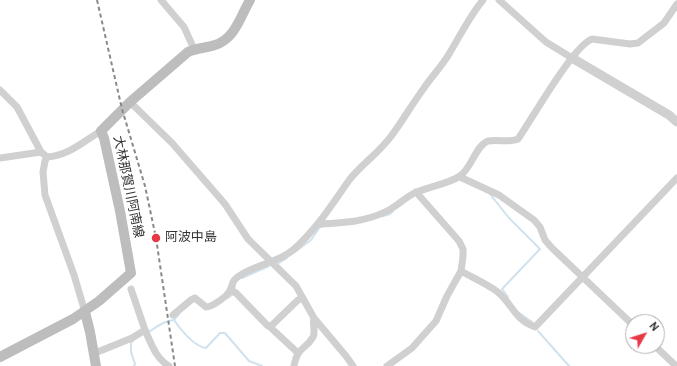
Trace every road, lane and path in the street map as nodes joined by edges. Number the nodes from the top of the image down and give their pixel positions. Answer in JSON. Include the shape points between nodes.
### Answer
{"nodes":[{"id":1,"x":161,"y":0,"type":"edge"},
{"id":2,"x":250,"y":0,"type":"edge"},
{"id":3,"x":483,"y":0,"type":"edge"},
{"id":4,"x":499,"y":0,"type":"edge"},
{"id":5,"x":677,"y":4,"type":"edge"},
{"id":6,"x":194,"y":49,"type":"junction"},
{"id":7,"x":572,"y":58,"type":"junction"},
{"id":8,"x":0,"y":90,"type":"edge"},
{"id":9,"x":130,"y":102,"type":"junction"},
{"id":10,"x":677,"y":122,"type":"edge"},
{"id":11,"x":101,"y":130,"type":"junction"},
{"id":12,"x":41,"y":152,"type":"junction"},
{"id":13,"x":47,"y":157,"type":"junction"},
{"id":14,"x":0,"y":158,"type":"edge"},
{"id":15,"x":460,"y":176,"type":"junction"},
{"id":16,"x":677,"y":178,"type":"edge"},
{"id":17,"x":417,"y":194,"type":"junction"},
{"id":18,"x":318,"y":224,"type":"junction"},
{"id":19,"x":272,"y":262,"type":"junction"},
{"id":20,"x":461,"y":271,"type":"junction"},
{"id":21,"x":583,"y":276,"type":"junction"},
{"id":22,"x":131,"y":289,"type":"dead end"},
{"id":23,"x":233,"y":291,"type":"junction"},
{"id":24,"x":303,"y":298,"type":"junction"},
{"id":25,"x":85,"y":312,"type":"junction"},
{"id":26,"x":173,"y":315,"type":"dead end"},
{"id":27,"x":625,"y":317,"type":"edge"},
{"id":28,"x":314,"y":318,"type":"junction"},
{"id":29,"x":270,"y":327,"type":"junction"},
{"id":30,"x":146,"y":332,"type":"junction"},
{"id":31,"x":94,"y":352,"type":"junction"},
{"id":32,"x":298,"y":353,"type":"junction"},
{"id":33,"x":663,"y":354,"type":"edge"},
{"id":34,"x":0,"y":357,"type":"edge"},
{"id":35,"x":96,"y":366,"type":"edge"},
{"id":36,"x":169,"y":366,"type":"edge"},
{"id":37,"x":294,"y":366,"type":"edge"},
{"id":38,"x":352,"y":366,"type":"edge"},
{"id":39,"x":387,"y":366,"type":"edge"},
{"id":40,"x":676,"y":366,"type":"edge"}],
"edges":[{"from":1,"to":6,"type":"street","via":[[184,27]]},
{"from":2,"to":6,"type":"main road","name":"大林那賀川阿南線","via":[[237,26],[226,40]]},
{"from":3,"to":18,"type":"street","via":[[391,137],[352,178]]},
{"from":4,"to":7,"type":"street","via":[[546,42]]},
{"from":5,"to":7,"type":"street","via":[[664,23],[638,44],[592,39]]},
{"from":6,"to":9,"type":"main road","name":"大林那賀川阿南線"},
{"from":7,"to":10,"type":"street"},
{"from":7,"to":15,"type":"street","via":[[518,139],[487,142],[481,146]]},
{"from":8,"to":12,"type":"street","via":[[16,107]]},
{"from":9,"to":11,"type":"main road","name":"大林那賀川阿南線"},
{"from":9,"to":19,"type":"street","via":[[172,143],[225,204],[248,239]]},
{"from":11,"to":13,"type":"street","via":[[70,151]]},
{"from":11,"to":25,"type":"main road","name":"大林那賀川阿南線","via":[[120,211],[130,273]]},
{"from":12,"to":13,"type":"street"},
{"from":12,"to":14,"type":"street"},
{"from":13,"to":25,"type":"street","via":[[43,172],[45,195]]},
{"from":15,"to":17,"type":"street"},
{"from":15,"to":21,"type":"street","via":[[498,196],[534,220],[546,240]]},
{"from":16,"to":21,"type":"street"},
{"from":17,"to":18,"type":"street","via":[[407,197],[388,211],[376,216],[345,223]]},
{"from":17,"to":20,"type":"street","via":[[459,241],[463,249]]},
{"from":18,"to":19,"type":"street","via":[[292,251]]},
{"from":19,"to":23,"type":"street","via":[[241,274],[233,281]]},
{"from":19,"to":24,"type":"street","via":[[296,286]]},
{"from":20,"to":21,"type":"street","via":[[501,295],[514,313],[535,327]]},
{"from":20,"to":39,"type":"street","via":[[436,321],[412,348]]},
{"from":21,"to":27,"type":"street"},
{"from":22,"to":30,"type":"street"},
{"from":23,"to":26,"type":"street","via":[[210,307],[206,307],[195,298]]},
{"from":23,"to":29,"type":"street"},
{"from":24,"to":28,"type":"street"},
{"from":24,"to":29,"type":"street"},
{"from":25,"to":31,"type":"main road"},
{"from":25,"to":34,"type":"main road","name":"大林那賀川阿南線"},
{"from":28,"to":32,"type":"street","via":[[312,339]]},
{"from":28,"to":38,"type":"street"},
{"from":29,"to":32,"type":"street"},
{"from":30,"to":31,"type":"street"},
{"from":30,"to":36,"type":"street","via":[[156,354]]},
{"from":31,"to":35,"type":"main road"},
{"from":32,"to":37,"type":"street"},
{"from":33,"to":40,"type":"street"}]}
